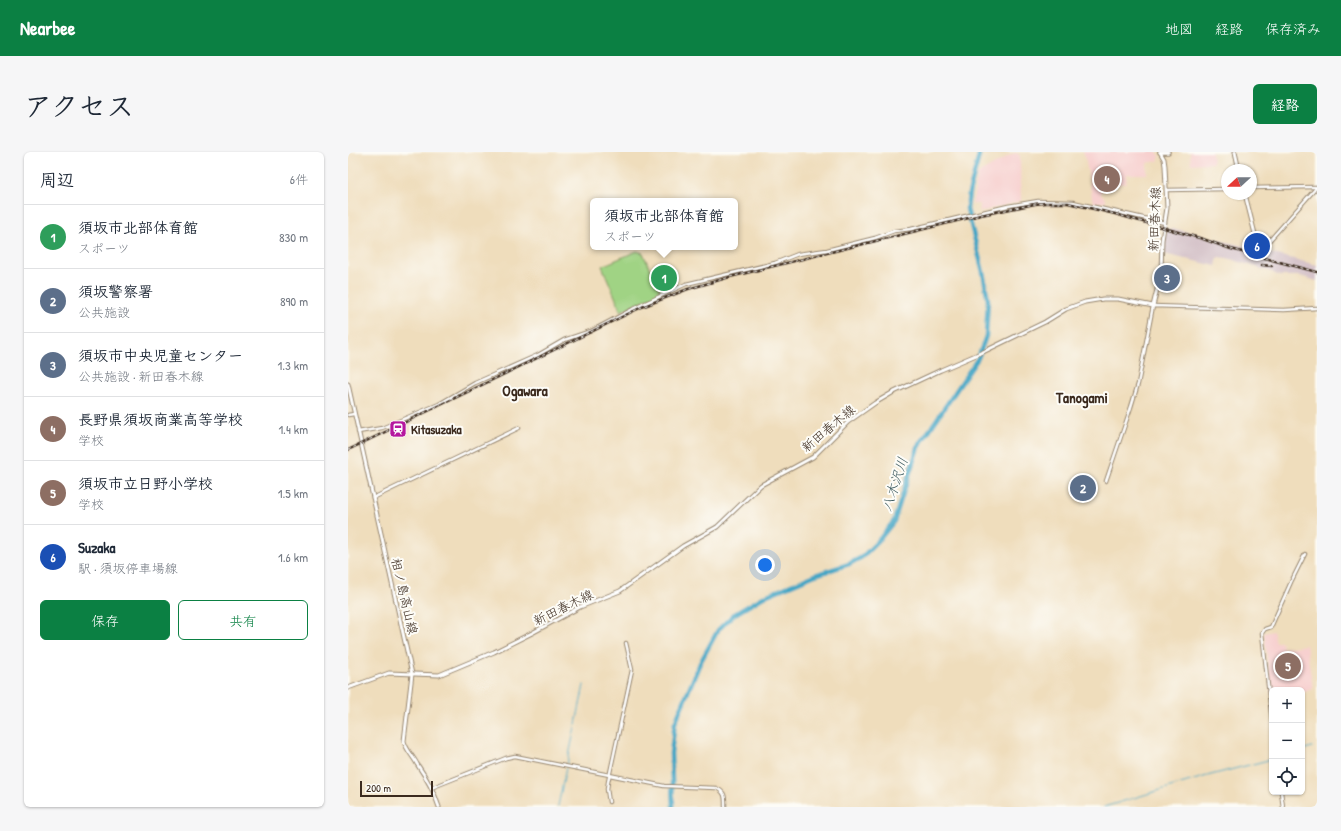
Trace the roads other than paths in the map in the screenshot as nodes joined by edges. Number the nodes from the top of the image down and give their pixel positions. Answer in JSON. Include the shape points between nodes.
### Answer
{"nodes":[{"id":1,"x":1160,"y":152,"type":"edge"},
{"id":2,"x":1168,"y":152,"type":"edge"},
{"id":3,"x":1235,"y":152,"type":"edge"},
{"id":4,"x":1238,"y":164,"type":"edge"},
{"id":5,"x":1317,"y":187,"type":"edge"},
{"id":6,"x":1257,"y":188,"type":"edge"},
{"id":7,"x":1221,"y":189,"type":"edge"},
{"id":8,"x":1166,"y":190,"type":"junction"},
{"id":9,"x":1246,"y":200,"type":"edge"},
{"id":10,"x":1165,"y":223,"type":"junction"},
{"id":11,"x":1257,"y":238,"type":"joint"},
{"id":12,"x":1153,"y":306,"type":"junction"},
{"id":13,"x":1317,"y":308,"type":"edge"},
{"id":14,"x":348,"y":384,"type":"edge"},
{"id":15,"x":354,"y":414,"type":"junction"},
{"id":16,"x":348,"y":415,"type":"edge"},
{"id":17,"x":519,"y":428,"type":"dead end"},
{"id":18,"x":358,"y":432,"type":"junction"},
{"id":19,"x":1106,"y":481,"type":"dead end"},
{"id":20,"x":373,"y":498,"type":"junction"},
{"id":21,"x":1305,"y":554,"type":"dead end"},
{"id":22,"x":626,"y":644,"type":"dead end"},
{"id":23,"x":412,"y":674,"type":"junction"},
{"id":24,"x":348,"y":688,"type":"edge"},
{"id":25,"x":1269,"y":695,"type":"edge"},
{"id":26,"x":610,"y":774,"type":"junction"},
{"id":27,"x":431,"y":788,"type":"junction"},
{"id":28,"x":1281,"y":795,"type":"edge"},
{"id":29,"x":610,"y":802,"type":"dead end"},
{"id":30,"x":439,"y":807,"type":"edge"},
{"id":31,"x":725,"y":807,"type":"edge"},
{"id":32,"x":1283,"y":807,"type":"edge"}],
"edges":[{"from":1,"to":2,"type":"highway"},
{"from":1,"to":8,"type":"main road","name":"新田春木線","via":[[1164,159]]},
{"from":3,"to":4,"type":"main road"},
{"from":5,"to":6,"type":"street"},
{"from":5,"to":11,"type":"street","via":[[1269,241]]},
{"from":7,"to":8,"type":"street"},
{"from":8,"to":10,"type":"main road","name":"新田春木線"},
{"from":9,"to":11,"type":"main road"},
{"from":10,"to":12,"type":"main road","name":"新田春木線","via":[[1161,273]]},
{"from":10,"to":18,"type":"street","via":[[1073,202],[1024,203],[894,231],[827,250],[800,254],[775,263],[686,284],[475,383],[439,404],[382,428]]},
{"from":12,"to":13,"type":"street","via":[[1284,310]]},
{"from":12,"to":19,"type":"street","via":[[1138,384]]},
{"from":12,"to":23,"type":"main road","name":"新田春木線","via":[[1118,299],[1085,302],[920,380],[875,403],[848,422],[812,457],[761,486],[716,526],[620,591],[580,607],[494,652],[439,676]]},
{"from":14,"to":15,"type":"main road","name":"相ノ島高山線"},
{"from":15,"to":16,"type":"street"},
{"from":15,"to":18,"type":"main road","name":"相ノ島高山線"},
{"from":17,"to":20,"type":"street"},
{"from":18,"to":20,"type":"main road","name":"相ノ島高山線"},
{"from":20,"to":23,"type":"main road","name":"相ノ島高山線"},
{"from":21,"to":25,"type":"street","via":[[1271,627],[1262,633]]},
{"from":22,"to":26,"type":"street","via":[[632,670]]},
{"from":23,"to":24,"type":"main road","name":"新田春木線","via":[[389,673]]},
{"from":23,"to":27,"type":"main road","name":"相ノ島高山線","via":[[404,742]]},
{"from":26,"to":27,"type":"street","via":[[515,756]]},
{"from":26,"to":29,"type":"street"},
{"from":26,"to":31,"type":"street","via":[[664,786],[716,788],[725,795]]},
{"from":27,"to":30,"type":"main road","name":"相ノ島高山線"},
{"from":28,"to":32,"type":"street"}]}
